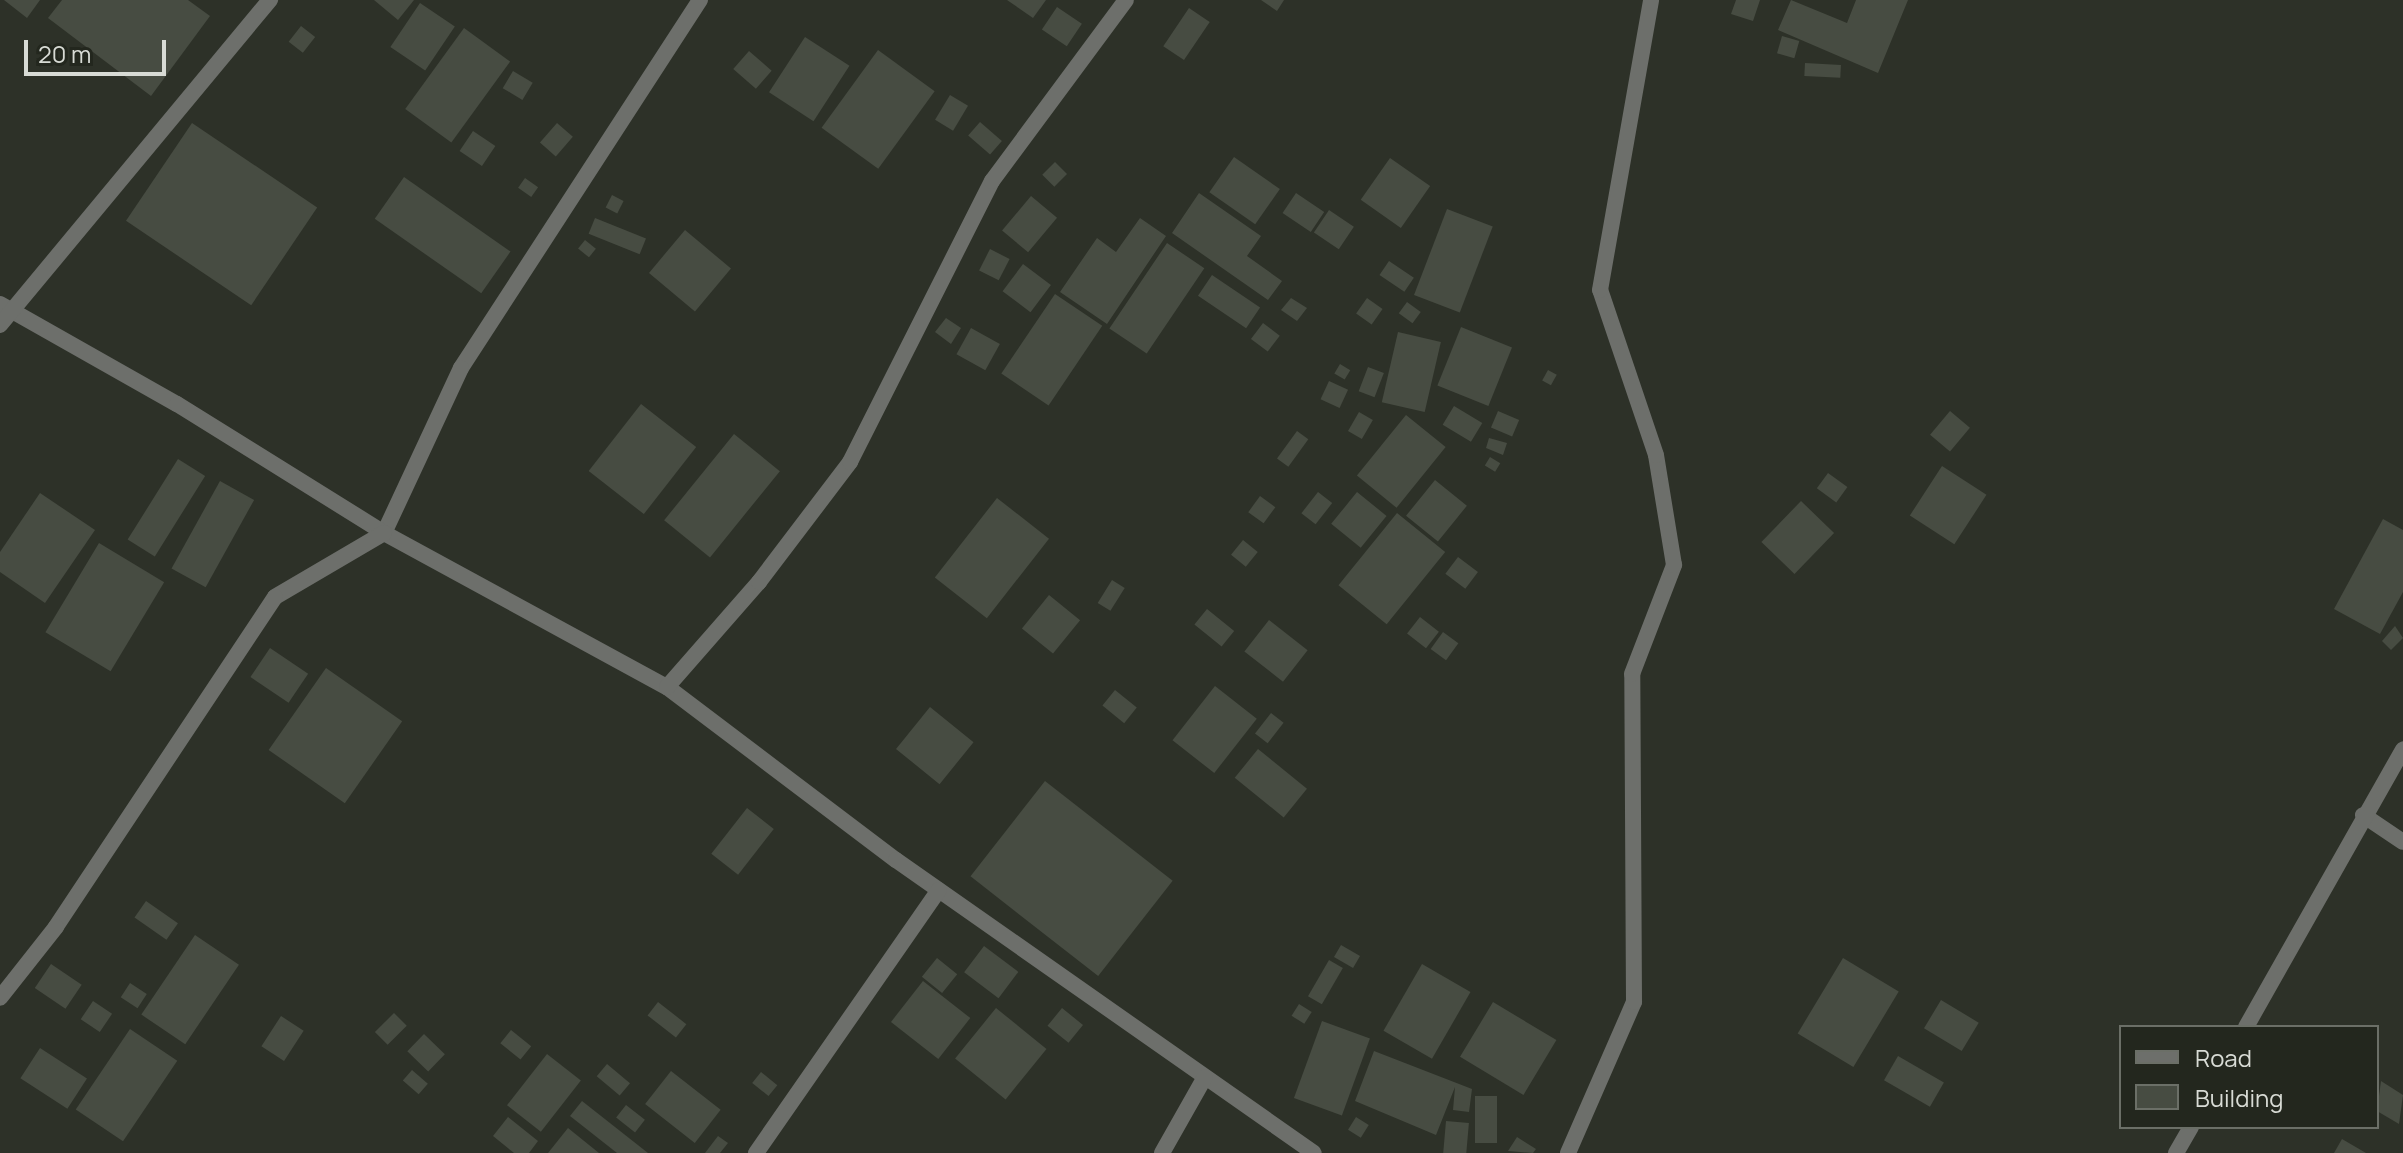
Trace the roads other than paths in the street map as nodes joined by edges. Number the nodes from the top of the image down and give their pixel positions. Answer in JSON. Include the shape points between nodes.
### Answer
{"nodes":[{"id":1,"x":270,"y":0,"type":"edge"},
{"id":2,"x":700,"y":0,"type":"edge"},
{"id":3,"x":1126,"y":0,"type":"edge"},
{"id":4,"x":1651,"y":0,"type":"edge"},
{"id":5,"x":3,"y":313,"type":"edge"},
{"id":6,"x":384,"y":533,"type":"junction"},
{"id":7,"x":667,"y":687,"type":"junction"},
{"id":8,"x":2403,"y":749,"type":"edge"},
{"id":9,"x":2363,"y":815,"type":"junction"},
{"id":10,"x":2403,"y":842,"type":"edge"},
{"id":11,"x":939,"y":890,"type":"junction"},
{"id":12,"x":0,"y":998,"type":"edge"},
{"id":13,"x":2247,"y":1025,"type":"edge"},
{"id":14,"x":1205,"y":1077,"type":"junction"},
{"id":15,"x":2190,"y":1129,"type":"edge"},
{"id":16,"x":756,"y":1153,"type":"edge"},
{"id":17,"x":1162,"y":1153,"type":"edge"},
{"id":18,"x":1314,"y":1153,"type":"edge"},
{"id":19,"x":1568,"y":1153,"type":"edge"},
{"id":20,"x":2176,"y":1153,"type":"edge"}],
"edges":[{"from":1,"to":5,"type":"street"},
{"from":2,"to":6,"type":"street","via":[[461,368]]},
{"from":3,"to":7,"type":"street","via":[[992,181],[850,462],[759,582]]},
{"from":4,"to":19,"type":"street","via":[[1600,290],[1656,455],[1674,565],[1632,674],[1634,1002]]},
{"from":5,"to":6,"type":"street","via":[[177,404]]},
{"from":6,"to":7,"type":"street"},
{"from":6,"to":12,"type":"street","via":[[275,597],[56,927]]},
{"from":7,"to":11,"type":"street"},
{"from":8,"to":9,"type":"street"},
{"from":9,"to":10,"type":"street"},
{"from":9,"to":13,"type":"street"},
{"from":11,"to":14,"type":"street"},
{"from":11,"to":16,"type":"street"},
{"from":14,"to":17,"type":"street"},
{"from":14,"to":18,"type":"street"},
{"from":15,"to":20,"type":"street"}]}
